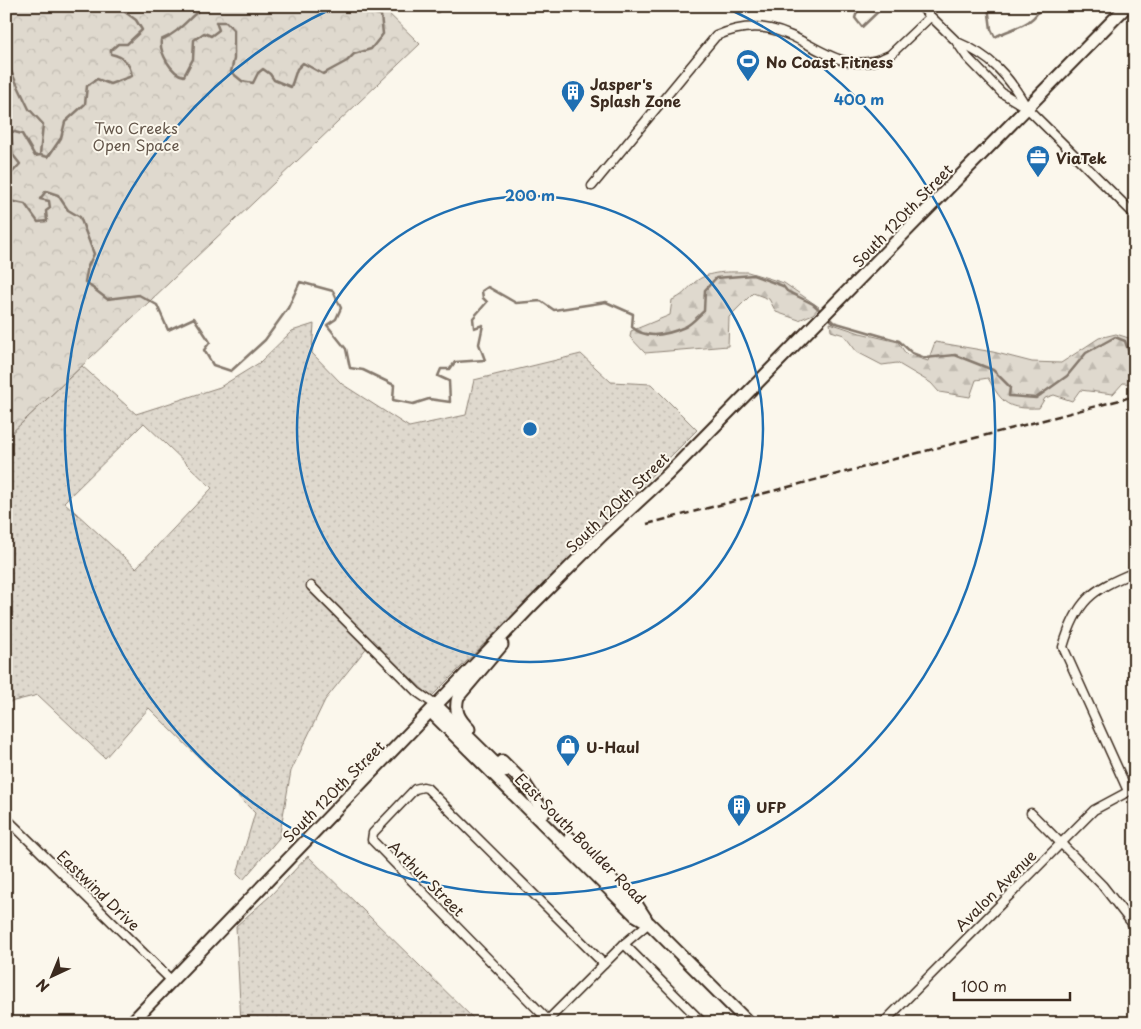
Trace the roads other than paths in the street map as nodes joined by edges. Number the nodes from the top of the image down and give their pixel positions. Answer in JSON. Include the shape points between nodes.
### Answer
{"nodes":[{"id":1,"x":920,"y":6,"type":"edge"},
{"id":2,"x":1127,"y":6,"type":"edge"},
{"id":3,"x":930,"y":16,"type":"junction"},
{"id":4,"x":735,"y":20,"type":"dead end"},
{"id":5,"x":956,"y":41,"type":"junction"},
{"id":6,"x":822,"y":42,"type":"dead end"},
{"id":7,"x":1027,"y":108,"type":"junction"},
{"id":8,"x":592,"y":186,"type":"dead end"},
{"id":9,"x":1135,"y":215,"type":"edge"},
{"id":10,"x":1135,"y":572,"type":"edge"},
{"id":11,"x":311,"y":586,"type":"dead end"},
{"id":12,"x":533,"y":604,"type":"junction"},
{"id":13,"x":434,"y":709,"type":"junction"},
{"id":14,"x":1132,"y":789,"type":"edge"},
{"id":15,"x":544,"y":813,"type":"junction"},
{"id":16,"x":1031,"y":814,"type":"dead end"},
{"id":17,"x":6,"y":818,"type":"edge"},
{"id":18,"x":1060,"y":844,"type":"junction"},
{"id":19,"x":649,"y":922,"type":"junction"},
{"id":20,"x":1135,"y":927,"type":"edge"},
{"id":21,"x":624,"y":944,"type":"junction"},
{"id":22,"x":604,"y":964,"type":"junction"},
{"id":23,"x":172,"y":981,"type":"junction"},
{"id":24,"x":546,"y":1021,"type":"edge"},
{"id":25,"x":131,"y":1023,"type":"edge"},
{"id":26,"x":703,"y":1023,"type":"edge"},
{"id":27,"x":749,"y":1023,"type":"edge"},
{"id":28,"x":883,"y":1023,"type":"edge"}],
"edges":[{"from":1,"to":3,"type":"street"},
{"from":2,"to":7,"type":"main road","name":"South 120th Street"},
{"from":3,"to":5,"type":"street"},
{"from":3,"to":6,"type":"street","via":[[898,49],[882,59],[855,60]]},
{"from":4,"to":8,"type":"street","via":[[716,36]]},
{"from":5,"to":7,"type":"street","via":[[1002,93]]},
{"from":5,"to":7,"type":"street","via":[[973,48],[992,62],[1012,82]]},
{"from":7,"to":9,"type":"street"},
{"from":7,"to":12,"type":"main road","name":"South 120th Street","via":[[667,475]]},
{"from":10,"to":14,"type":"street","via":[[1088,596],[1071,623],[1063,647]]},
{"from":11,"to":13,"type":"street","name":"East South Boulder Road"},
{"from":12,"to":13,"type":"main road","name":"South 120th Street"},
{"from":12,"to":15,"type":"main road","name":"East South Boulder Road","via":[[493,658],[463,689],[456,706],[463,722],[525,784]]},
{"from":13,"to":15,"type":"main road","name":"East South Boulder Road"},
{"from":13,"to":19,"type":"main road","name":"East South Boulder Road","via":[[635,915]]},
{"from":13,"to":23,"type":"main road","name":"South 120th Street","via":[[276,869]]},
{"from":14,"to":18,"type":"street","name":"Avalon Avenue","via":[[1094,810]]},
{"from":15,"to":19,"type":"main road","via":[[637,905]]},
{"from":16,"to":18,"type":"street"},
{"from":17,"to":23,"type":"street","name":"Eastwind Drive"},
{"from":18,"to":20,"type":"street","via":[[1102,885]]},
{"from":18,"to":28,"type":"street","name":"Avalon Avenue"},
{"from":19,"to":21,"type":"street"},
{"from":19,"to":27,"type":"main road","name":"East South Boulder Road"},
{"from":21,"to":22,"type":"street"},
{"from":21,"to":26,"type":"street"},
{"from":22,"to":24,"type":"street"},
{"from":22,"to":24,"type":"street","name":"Arthur Street","via":[[427,788],[415,789],[372,833],[372,840]]},
{"from":23,"to":25,"type":"main road","name":"South 120th Street"}]}
